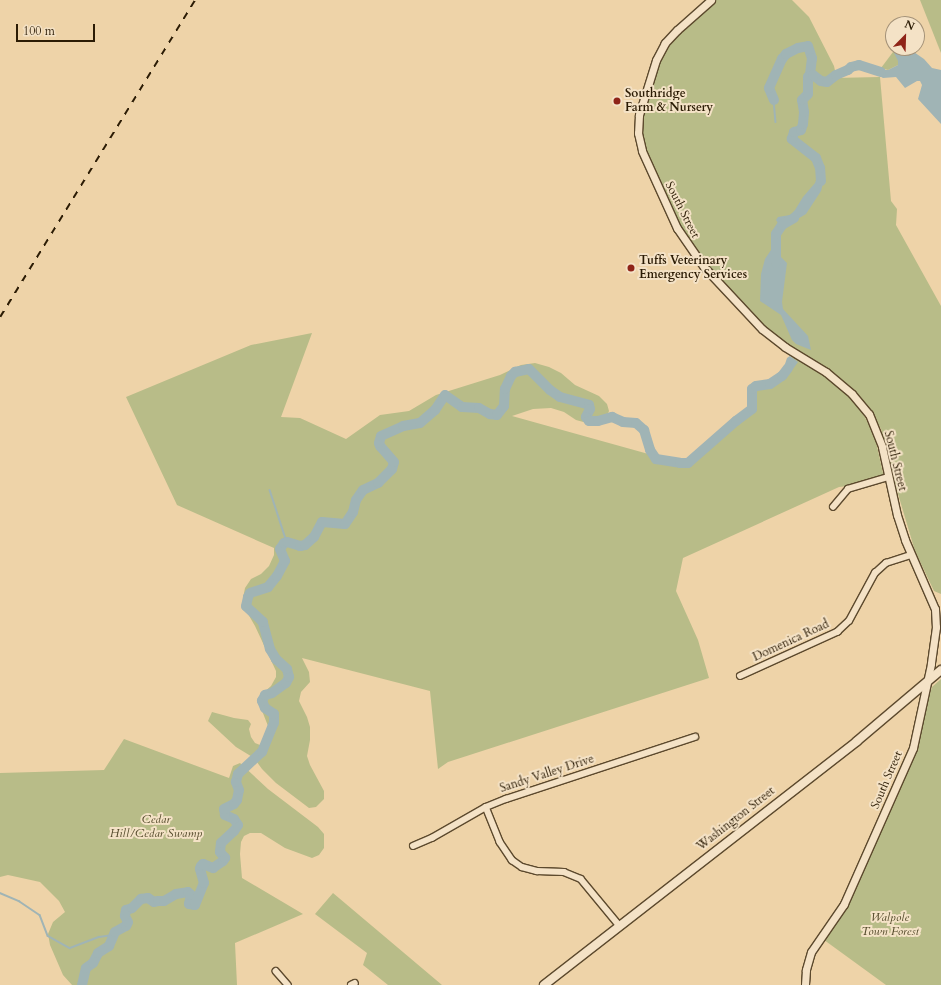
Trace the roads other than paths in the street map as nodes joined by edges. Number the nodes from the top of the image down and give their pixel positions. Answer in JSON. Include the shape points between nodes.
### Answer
{"nodes":[{"id":1,"x":710,"y":0,"type":"edge"},
{"id":2,"x":888,"y":477,"type":"junction"},
{"id":3,"x":833,"y":507,"type":"dead end"},
{"id":4,"x":911,"y":554,"type":"junction"},
{"id":5,"x":941,"y":670,"type":"edge"},
{"id":6,"x":740,"y":676,"type":"dead end"},
{"id":7,"x":927,"y":682,"type":"junction"},
{"id":8,"x":695,"y":737,"type":"dead end"},
{"id":9,"x":486,"y":807,"type":"junction"},
{"id":10,"x":413,"y":846,"type":"dead end"},
{"id":11,"x":619,"y":925,"type":"junction"},
{"id":12,"x":276,"y":971,"type":"dead end"},
{"id":13,"x":288,"y":985,"type":"edge"},
{"id":14,"x":544,"y":985,"type":"edge"},
{"id":15,"x":805,"y":985,"type":"edge"}],
"edges":[{"from":1,"to":2,"type":"street","name":"South Street","via":[[665,43],[656,60],[639,115],[638,133],[642,151],[676,228],[704,267],[762,329],[777,342],[826,372],[866,409],[882,447]]},
{"from":2,"to":3,"type":"street","via":[[848,489]]},
{"from":2,"to":4,"type":"street","name":"South Street","via":[[897,515]]},
{"from":4,"to":6,"type":"street","name":"Domenica Road","via":[[886,563],[875,573],[849,621],[837,632]]},
{"from":4,"to":7,"type":"street","name":"South Street","via":[[935,609],[935,638]]},
{"from":5,"to":7,"type":"main road","name":"Washington Street"},
{"from":7,"to":11,"type":"main road","name":"Washington Street","via":[[857,741]]},
{"from":7,"to":15,"type":"street","name":"South Street","via":[[909,759],[844,904],[811,952]]},
{"from":8,"to":9,"type":"street","name":"Sandy Valley Drive"},
{"from":9,"to":10,"type":"street","name":"Sandy Valley Drive"},
{"from":9,"to":11,"type":"street","via":[[500,842],[512,860],[522,867],[537,871],[564,872],[581,879]]},
{"from":11,"to":14,"type":"main road","name":"Washington Street"},
{"from":12,"to":13,"type":"street"}]}
